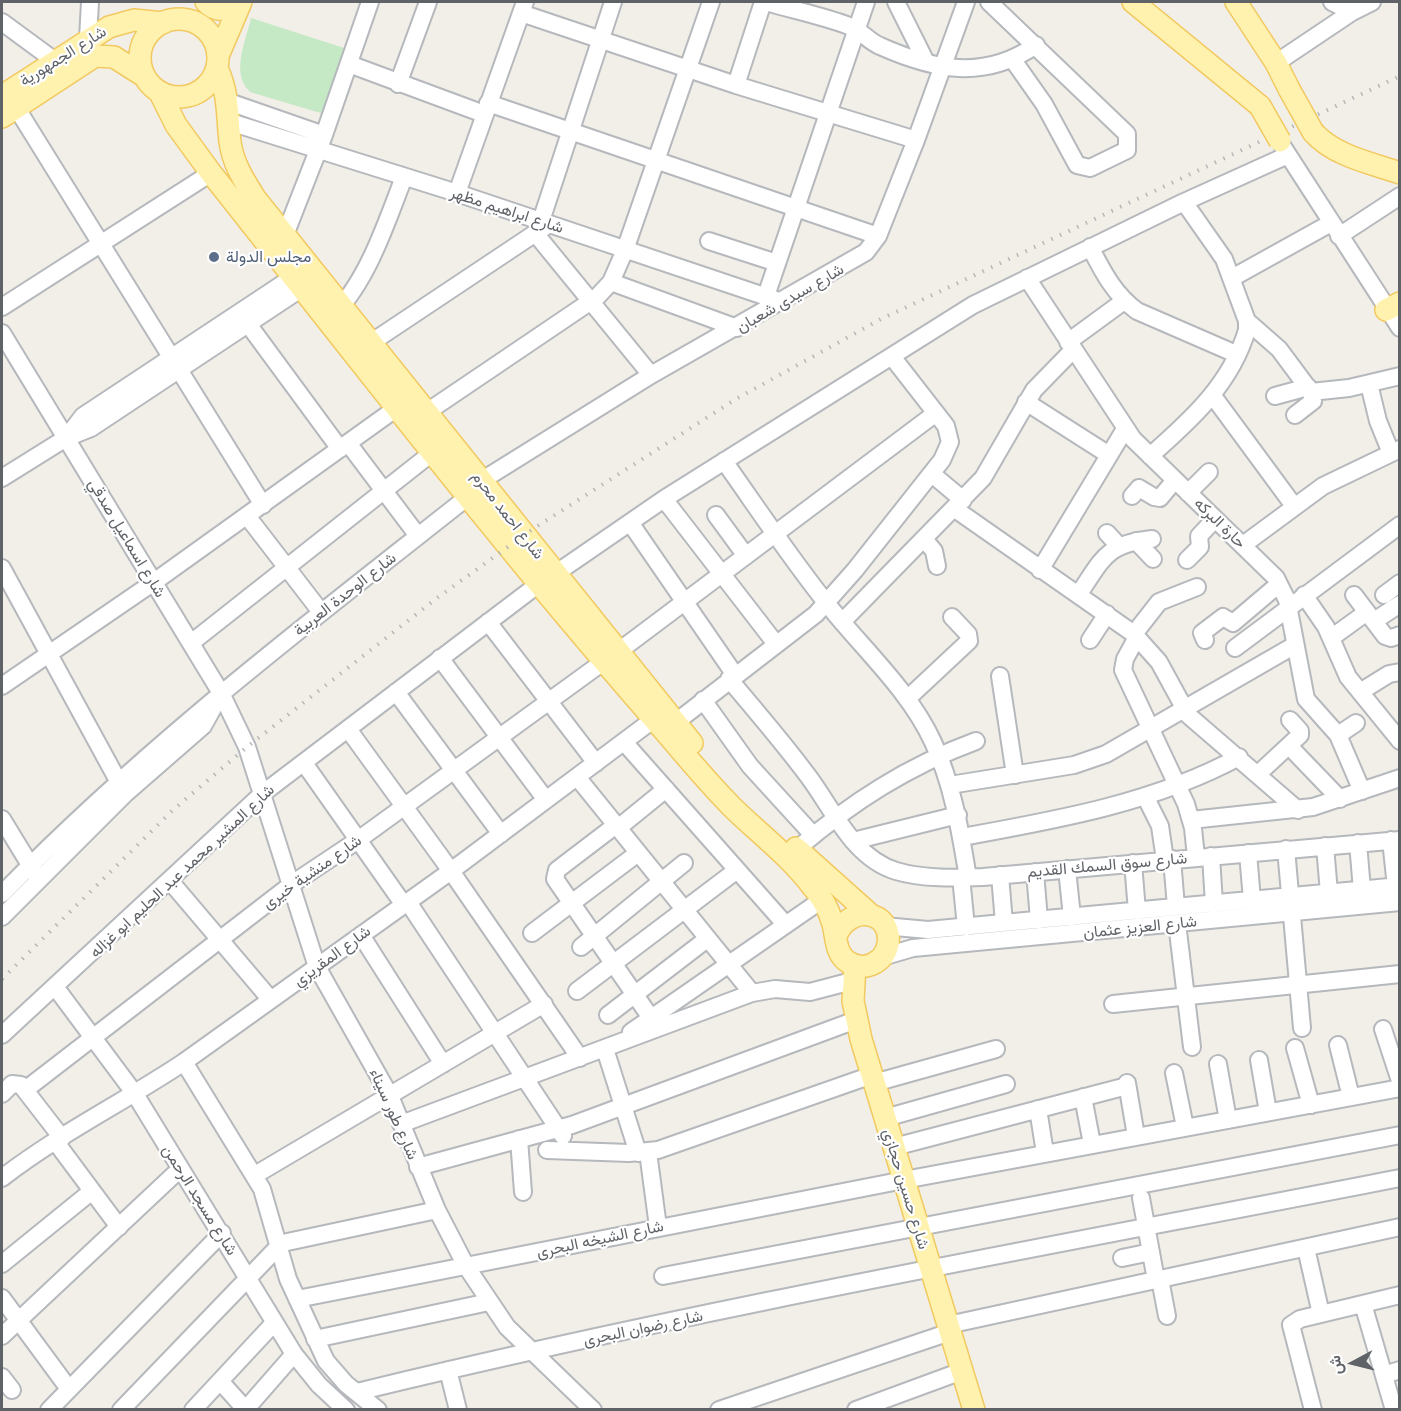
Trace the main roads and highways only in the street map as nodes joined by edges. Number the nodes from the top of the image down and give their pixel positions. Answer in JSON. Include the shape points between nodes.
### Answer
{"nodes":[{"id":1,"x":206,"y":2,"type":"edge"},
{"id":2,"x":1133,"y":2,"type":"edge"},
{"id":3,"x":1236,"y":2,"type":"edge"},
{"id":4,"x":240,"y":4,"type":"edge"},
{"id":5,"x":1160,"y":9,"type":"edge"},
{"id":6,"x":170,"y":15,"type":"edge"},
{"id":7,"x":218,"y":62,"type":"junction"},
{"id":8,"x":144,"y":76,"type":"junction"},
{"id":9,"x":160,"y":93,"type":"junction"},
{"id":10,"x":6,"y":106,"type":"edge"},
{"id":11,"x":1284,"y":148,"type":"road end"},
{"id":12,"x":1400,"y":173,"type":"edge"},
{"id":13,"x":335,"y":313,"type":"junction"},
{"id":14,"x":475,"y":489,"type":"junction"},
{"id":15,"x":664,"y":724,"type":"junction"},
{"id":16,"x":878,"y":921,"type":"junction"},
{"id":17,"x":837,"y":936,"type":"junction"},
{"id":18,"x":853,"y":973,"type":"junction"},
{"id":19,"x":974,"y":1410,"type":"edge"}],
"edges":[{"from":1,"to":4,"type":"main road","via":[[221,10]]},
{"from":2,"to":5,"type":"main road"},
{"from":3,"to":12,"type":"main road","bridge":true,"via":[[1319,139],[1343,153]]},
{"from":4,"to":7,"type":"main road"},
{"from":5,"to":11,"type":"main road","bridge":true,"via":[[1260,106]]},
{"from":6,"to":7,"type":"main road","via":[[203,27],[216,45]]},
{"from":6,"to":8,"type":"main road","via":[[142,46]]},
{"from":6,"to":10,"type":"main road","name":"شارع الجمهورية","via":[[126,21],[88,39],[54,61]]},
{"from":7,"to":9,"type":"main road","via":[[205,88],[195,94],[183,98]]},
{"from":7,"to":13,"type":"main road","name":"شارع احمد محرم","via":[[238,115],[230,141],[240,174]]},
{"from":8,"to":9,"type":"main road"},
{"from":8,"to":10,"type":"main road","via":[[114,57],[101,55]]},
{"from":9,"to":13,"type":"main road","name":"شارع احمد محرم","via":[[181,133],[211,173],[298,282]]},
{"from":13,"to":14,"type":"main road","name":"شارع احمد محرم","via":[[433,452]]},
{"from":13,"to":14,"type":"main road","name":"شارع احمد محرم","via":[[372,342],[427,412]]},
{"from":14,"to":15,"type":"main road","name":"شارع احمد محرم"},
{"from":15,"to":16,"type":"main road","name":"شارع احمد محرم","via":[[744,802]]},
{"from":15,"to":17,"type":"main road","name":"شارع احمد محرم","via":[[716,791],[811,884],[823,900]]},
{"from":16,"to":17,"type":"main road","via":[[854,915],[846,920]]},
{"from":16,"to":18,"type":"main road","via":[[888,945],[882,957]]},
{"from":17,"to":18,"type":"main road","via":[[838,951]]},
{"from":18,"to":19,"type":"main road","name":"شارع حسين حجازي","via":[[856,1020]]}]}
